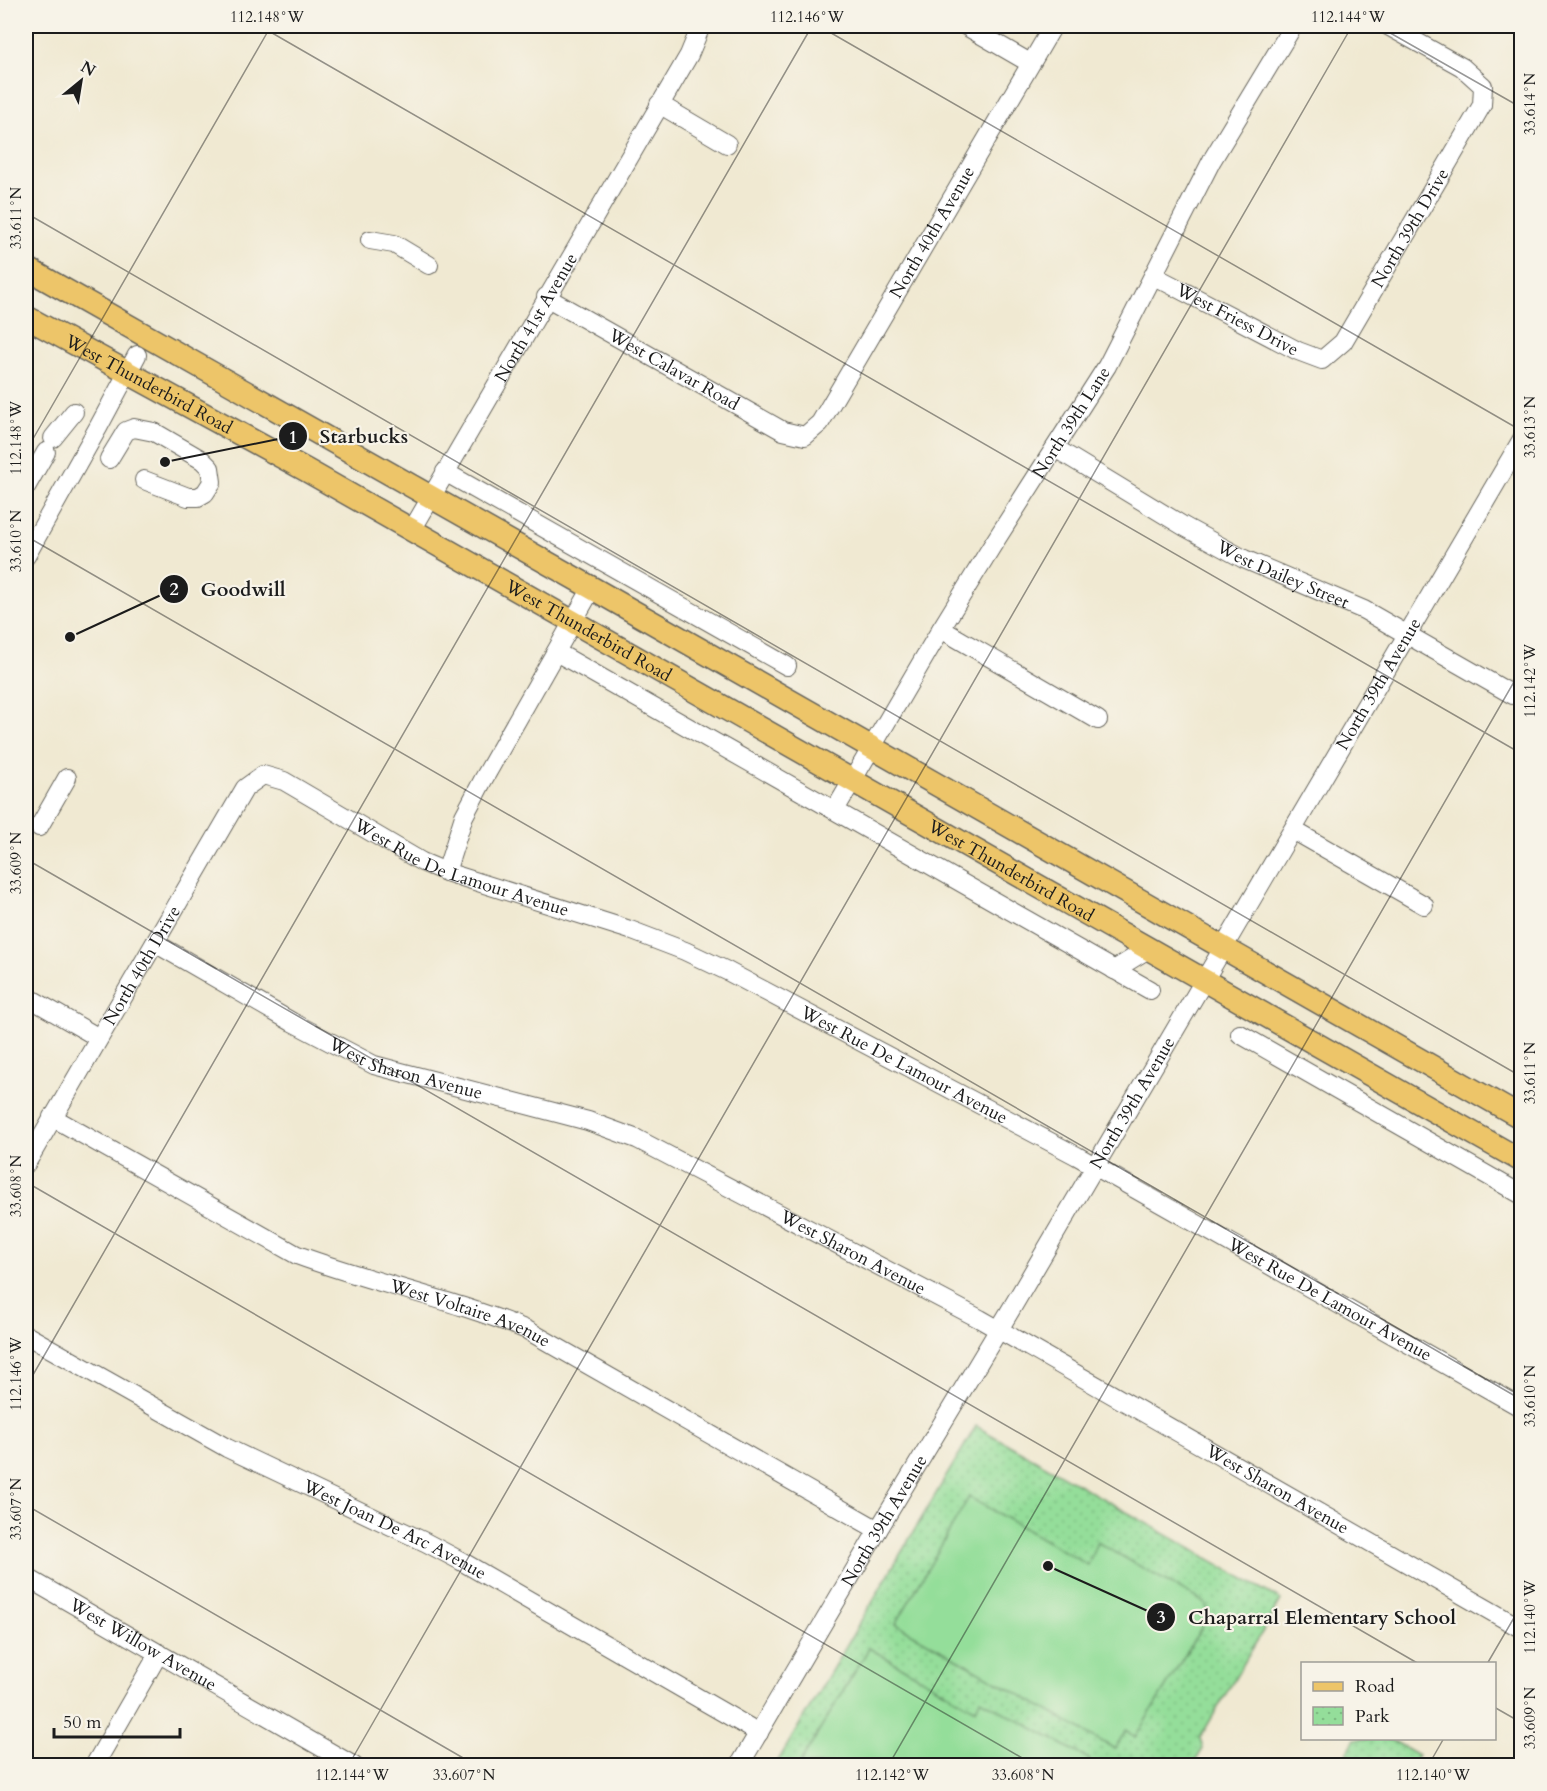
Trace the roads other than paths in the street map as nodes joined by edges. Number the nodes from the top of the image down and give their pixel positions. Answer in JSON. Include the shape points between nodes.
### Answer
{"nodes":[{"id":1,"x":701,"y":26,"type":"edge"},
{"id":2,"x":966,"y":26,"type":"edge"},
{"id":3,"x":1053,"y":26,"type":"edge"},
{"id":4,"x":1293,"y":26,"type":"edge"},
{"id":5,"x":1388,"y":26,"type":"edge"},
{"id":6,"x":1030,"y":63,"type":"junction"},
{"id":7,"x":659,"y":104,"type":"junction"},
{"id":8,"x":727,"y":144,"type":"dead end"},
{"id":9,"x":370,"y":240,"type":"dead end"},
{"id":10,"x":429,"y":265,"type":"dead end"},
{"id":11,"x":26,"y":268,"type":"edge"},
{"id":12,"x":1154,"y":276,"type":"junction"},
{"id":13,"x":546,"y":297,"type":"junction"},
{"id":14,"x":26,"y":316,"type":"edge"},
{"id":15,"x":1322,"y":360,"type":"joint"},
{"id":16,"x":132,"y":363,"type":"junction"},
{"id":17,"x":74,"y":412,"type":"dead end"},
{"id":18,"x":805,"y":436,"type":"joint"},
{"id":19,"x":1520,"y":447,"type":"edge"},
{"id":20,"x":1055,"y":448,"type":"junction"},
{"id":21,"x":109,"y":459,"type":"dead end"},
{"id":22,"x":445,"y":472,"type":"junction"},
{"id":23,"x":144,"y":480,"type":"dead end"},
{"id":24,"x":26,"y":488,"type":"edge"},
{"id":25,"x":431,"y":497,"type":"junction"},
{"id":26,"x":412,"y":530,"type":"junction"},
{"id":27,"x":26,"y":556,"type":"edge"},
{"id":28,"x":592,"y":588,"type":"junction"},
{"id":29,"x":574,"y":621,"type":"junction"},
{"id":30,"x":941,"y":628,"type":"junction"},
{"id":31,"x":1407,"y":633,"type":"junction"},
{"id":32,"x":749,"y":645,"type":"junction"},
{"id":33,"x":556,"y":652,"type":"junction"},
{"id":34,"x":787,"y":666,"type":"dead end"},
{"id":35,"x":754,"y":680,"type":"junction"},
{"id":36,"x":1513,"y":695,"type":"dead end"},
{"id":37,"x":1098,"y":720,"type":"dead end"},
{"id":38,"x":871,"y":748,"type":"junction"},
{"id":39,"x":263,"y":775,"type":"joint"},
{"id":40,"x":67,"y":778,"type":"dead end"},
{"id":41,"x":852,"y":780,"type":"junction"},
{"id":42,"x":835,"y":810,"type":"junction"},
{"id":43,"x":39,"y":827,"type":"dead end"},
{"id":44,"x":1293,"y":830,"type":"junction"},
{"id":45,"x":446,"y":872,"type":"junction"},
{"id":46,"x":1424,"y":905,"type":"dead end"},
{"id":47,"x":155,"y":943,"type":"junction"},
{"id":48,"x":1223,"y":948,"type":"junction"},
{"id":49,"x":1148,"y":949,"type":"junction"},
{"id":50,"x":1114,"y":970,"type":"junction"},
{"id":51,"x":1204,"y":981,"type":"junction"},
{"id":52,"x":1149,"y":990,"type":"dead end"},
{"id":53,"x":26,"y":996,"type":"edge"},
{"id":54,"x":1268,"y":1018,"type":"junction"},
{"id":55,"x":1240,"y":1034,"type":"dead end"},
{"id":56,"x":99,"y":1038,"type":"junction"},
{"id":57,"x":1269,"y":1050,"type":"junction"},
{"id":58,"x":52,"y":1117,"type":"junction"},
{"id":59,"x":1521,"y":1118,"type":"edge"},
{"id":60,"x":1521,"y":1161,"type":"edge"},
{"id":61,"x":26,"y":1164,"type":"edge"},
{"id":62,"x":1095,"y":1166,"type":"junction"},
{"id":63,"x":1521,"y":1195,"type":"edge"},
{"id":64,"x":998,"y":1330,"type":"junction"},
{"id":65,"x":26,"y":1335,"type":"edge"},
{"id":66,"x":1521,"y":1407,"type":"edge"},
{"id":67,"x":878,"y":1530,"type":"junction"},
{"id":68,"x":26,"y":1577,"type":"edge"},
{"id":69,"x":1521,"y":1629,"type":"edge"},
{"id":70,"x":159,"y":1653,"type":"junction"},
{"id":71,"x":759,"y":1732,"type":"junction"},
{"id":72,"x":94,"y":1766,"type":"edge"},
{"id":73,"x":354,"y":1766,"type":"edge"},
{"id":74,"x":739,"y":1766,"type":"edge"}],
"edges":[{"from":1,"to":7,"type":"street","name":"North 41st Avenue","via":[[689,55]]},
{"from":2,"to":6,"type":"street"},
{"from":3,"to":6,"type":"street","name":"North 40th Avenue"},
{"from":4,"to":12,"type":"street","name":"North 39th Lane","via":[[1212,160]]},
{"from":5,"to":15,"type":"street","name":"North 39th Drive","via":[[1462,68],[1483,86],[1482,105],[1343,342]]},
{"from":6,"to":18,"type":"street","name":"North 40th Avenue","via":[[820,423]]},
{"from":7,"to":8,"type":"street"},
{"from":7,"to":13,"type":"street","name":"North 41st Avenue"},
{"from":9,"to":10,"type":"street","via":[[394,244]]},
{"from":11,"to":25,"type":"main road","name":"West Thunderbird Road"},
{"from":12,"to":15,"type":"street","name":"West Friess Drive"},
{"from":12,"to":20,"type":"street","name":"North 39th Lane","via":[[1107,366]]},
{"from":13,"to":18,"type":"street","name":"West Calavar Road","via":[[783,431]]},
{"from":13,"to":22,"type":"street","name":"North 41st Avenue"},
{"from":14,"to":16,"type":"main road","name":"West Thunderbird Road"},
{"from":16,"to":26,"type":"main road","name":"West Thunderbird Road"},
{"from":16,"to":27,"type":"street"},
{"from":17,"to":24,"type":"street"},
{"from":19,"to":31,"type":"street","name":"North 39th Avenue"},
{"from":20,"to":30,"type":"street","name":"North 39th Lane"},
{"from":20,"to":31,"type":"street","name":"West Dailey Street","via":[[1244,559],[1364,610]]},
{"from":21,"to":23,"type":"street","via":[[126,431],[134,428],[154,432],[202,460],[210,468],[212,482],[205,493],[188,498]]},
{"from":22,"to":25,"type":"street","name":"North 41st Avenue"},
{"from":22,"to":32,"type":"street"},
{"from":25,"to":26,"type":"street","name":"North 41st Avenue"},
{"from":25,"to":28,"type":"main road","name":"West Thunderbird Road"},
{"from":26,"to":29,"type":"main road","name":"West Thunderbird Road"},
{"from":28,"to":29,"type":"street"},
{"from":28,"to":35,"type":"main road","name":"West Thunderbird Road"},
{"from":29,"to":33,"type":"street"},
{"from":29,"to":41,"type":"main road","name":"West Thunderbird Road"},
{"from":30,"to":37,"type":"street"},
{"from":30,"to":38,"type":"street","name":"North 39th Lane"},
{"from":31,"to":36,"type":"street","name":"West Dailey Street"},
{"from":31,"to":44,"type":"street","name":"North 39th Avenue"},
{"from":32,"to":34,"type":"street"},
{"from":32,"to":35,"type":"street"},
{"from":33,"to":42,"type":"street","name":"West Thunderbird Road"},
{"from":33,"to":45,"type":"street","via":[[464,816]]},
{"from":35,"to":38,"type":"main road","name":"West Thunderbird Road"},
{"from":38,"to":41,"type":"street","name":"North 39th Lane"},
{"from":38,"to":48,"type":"main road","name":"West Thunderbird Road"},
{"from":39,"to":45,"type":"street","name":"West Rue De Lamour Avenue","via":[[284,781],[422,862]]},
{"from":39,"to":47,"type":"street","name":"North 40th Drive","via":[[245,788]]},
{"from":40,"to":43,"type":"street"},
{"from":41,"to":42,"type":"street","name":"North 39th Lane"},
{"from":41,"to":49,"type":"main road","name":"West Thunderbird Road"},
{"from":42,"to":50,"type":"street","name":"West Thunderbird Road"},
{"from":44,"to":46,"type":"street"},
{"from":44,"to":48,"type":"street","name":"North 39th Avenue"},
{"from":45,"to":62,"type":"street","name":"West Rue De Lamour Avenue","via":[[685,951]]},
{"from":47,"to":56,"type":"street","name":"North 40th Drive"},
{"from":47,"to":64,"type":"street","name":"West Sharon Avenue","via":[[374,1065],[588,1121],[637,1139]]},
{"from":48,"to":51,"type":"street","name":"North 39th Avenue"},
{"from":48,"to":59,"type":"main road","name":"West Thunderbird Road"},
{"from":49,"to":50,"type":"street"},
{"from":49,"to":51,"type":"main road","name":"West Thunderbird Road"},
{"from":50,"to":52,"type":"street","name":"West Thunderbird Road"},
{"from":51,"to":54,"type":"main road","name":"West Thunderbird Road"},
{"from":51,"to":62,"type":"street","name":"North 39th Avenue"},
{"from":53,"to":56,"type":"street"},
{"from":54,"to":57,"type":"street"},
{"from":54,"to":60,"type":"main road","name":"West Thunderbird Road"},
{"from":55,"to":57,"type":"street"},
{"from":56,"to":58,"type":"street","name":"North 40th Drive"},
{"from":57,"to":63,"type":"street"},
{"from":58,"to":61,"type":"street","name":"North 40th Drive"},
{"from":58,"to":67,"type":"street","name":"West Voltaire Avenue","via":[[297,1255],[527,1330]]},
{"from":62,"to":64,"type":"street","name":"North 39th Avenue"},
{"from":62,"to":66,"type":"street","name":"West Rue De Lamour Avenue"},
{"from":64,"to":67,"type":"street","name":"North 39th Avenue"},
{"from":64,"to":69,"type":"street","name":"West Sharon Avenue"},
{"from":65,"to":71,"type":"street","name":"West Joan De Arc Avenue","via":[[227,1448],[461,1561]]},
{"from":67,"to":71,"type":"street","name":"North 39th Avenue"},
{"from":68,"to":70,"type":"street","name":"West Willow Avenue"},
{"from":70,"to":72,"type":"street"},
{"from":70,"to":73,"type":"street","name":"West Willow Avenue"},
{"from":71,"to":74,"type":"street","name":"North 39th Avenue"}]}
